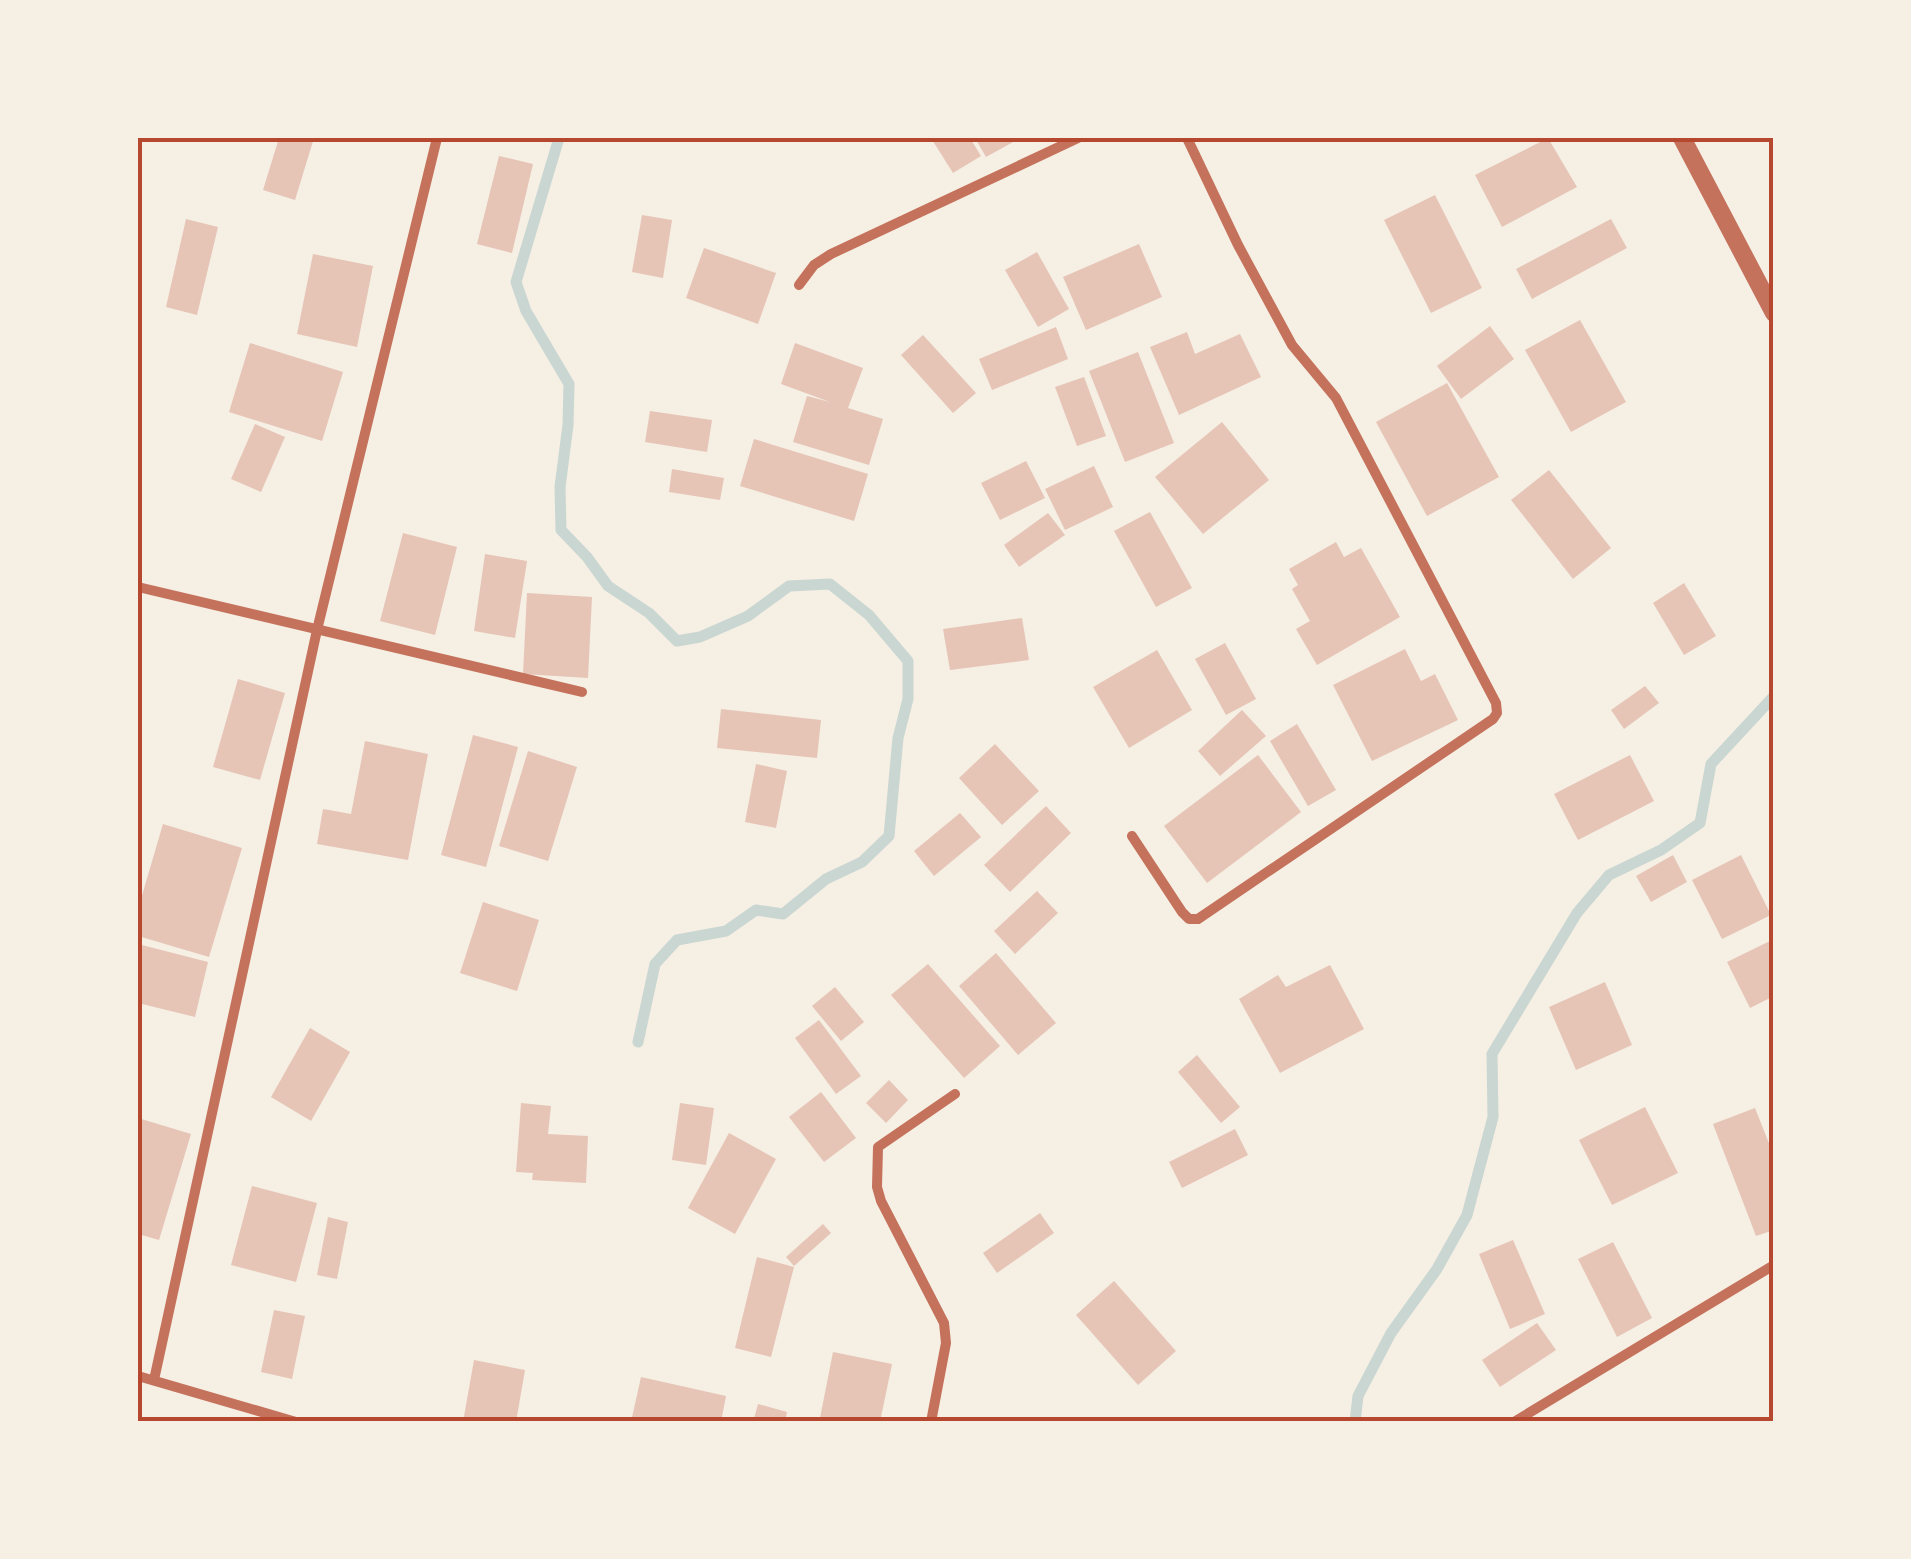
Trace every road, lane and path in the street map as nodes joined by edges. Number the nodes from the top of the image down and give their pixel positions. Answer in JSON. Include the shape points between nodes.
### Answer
{"nodes":[{"id":1,"x":437,"y":138,"type":"edge"},
{"id":2,"x":1078,"y":138,"type":"edge"},
{"id":3,"x":1187,"y":138,"type":"edge"},
{"id":4,"x":1682,"y":138,"type":"edge"},
{"id":5,"x":799,"y":285,"type":"dead end"},
{"id":6,"x":1774,"y":313,"type":"edge"},
{"id":7,"x":138,"y":587,"type":"edge"},
{"id":8,"x":317,"y":630,"type":"junction"},
{"id":9,"x":582,"y":692,"type":"dead end"},
{"id":10,"x":1132,"y":836,"type":"dead end"},
{"id":11,"x":954,"y":1094,"type":"dead end"},
{"id":12,"x":1774,"y":1265,"type":"edge"},
{"id":13,"x":138,"y":1376,"type":"edge"},
{"id":14,"x":154,"y":1380,"type":"junction"},
{"id":15,"x":296,"y":1422,"type":"edge"},
{"id":16,"x":930,"y":1422,"type":"edge"},
{"id":17,"x":1514,"y":1422,"type":"edge"}],
"edges":[{"from":1,"to":8,"type":"street"},
{"from":2,"to":5,"type":"street","via":[[831,254]]},
{"from":3,"to":10,"type":"street","via":[[1292,345],[1336,398],[1497,713],[1198,919],[1182,912]]},
{"from":4,"to":6,"type":"street"},
{"from":7,"to":8,"type":"street"},
{"from":8,"to":9,"type":"street"},
{"from":8,"to":14,"type":"street"},
{"from":11,"to":16,"type":"street","via":[[878,1146],[881,1200],[944,1323]]},
{"from":12,"to":17,"type":"street"},
{"from":13,"to":14,"type":"street"},
{"from":14,"to":15,"type":"street"}]}
